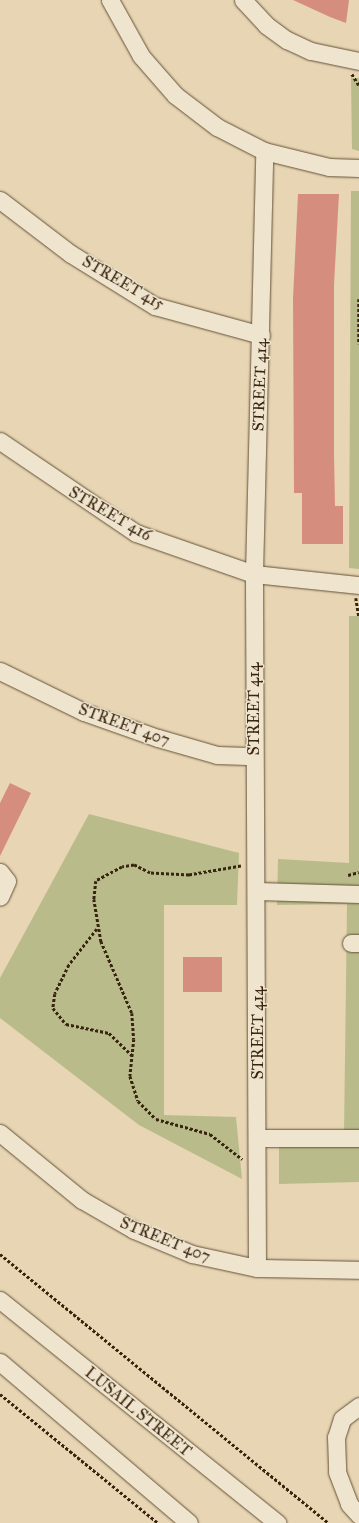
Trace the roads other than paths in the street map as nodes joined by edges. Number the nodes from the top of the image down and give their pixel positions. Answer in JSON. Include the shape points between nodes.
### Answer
{"nodes":[{"id":1,"x":110,"y":0,"type":"edge"},
{"id":2,"x":243,"y":0,"type":"edge"},
{"id":3,"x":359,"y":61,"type":"edge"},
{"id":4,"x":264,"y":151,"type":"junction"},
{"id":5,"x":359,"y":168,"type":"edge"},
{"id":6,"x":0,"y":200,"type":"edge"},
{"id":7,"x":261,"y":335,"type":"junction"},
{"id":8,"x":0,"y":441,"type":"edge"},
{"id":9,"x":254,"y":574,"type":"junction"},
{"id":10,"x":358,"y":593,"type":"edge"},
{"id":11,"x":0,"y":671,"type":"edge"},
{"id":12,"x":254,"y":756,"type":"junction"},
{"id":13,"x":0,"y":872,"type":"edge"},
{"id":14,"x":257,"y":891,"type":"junction"},
{"id":15,"x":359,"y":894,"type":"edge"},
{"id":16,"x":0,"y":897,"type":"edge"},
{"id":17,"x":0,"y":1133,"type":"edge"},
{"id":18,"x":258,"y":1138,"type":"junction"},
{"id":19,"x":359,"y":1138,"type":"edge"},
{"id":20,"x":257,"y":1268,"type":"junction"},
{"id":21,"x":359,"y":1270,"type":"edge"},
{"id":22,"x":0,"y":1300,"type":"edge"},
{"id":23,"x":0,"y":1362,"type":"edge"},
{"id":24,"x":359,"y":1406,"type":"edge"},
{"id":25,"x":359,"y":1515,"type":"edge"},
{"id":26,"x":189,"y":1523,"type":"edge"},
{"id":27,"x":277,"y":1523,"type":"edge"}],
"edges":[{"from":1,"to":4,"type":"street","via":[[141,56],[175,95],[217,127]]},
{"from":2,"to":3,"type":"street","via":[[266,25],[287,40],[311,51]]},
{"from":4,"to":5,"type":"street","via":[[329,167]]},
{"from":4,"to":7,"type":"street","name":"STREET 414"},
{"from":6,"to":7,"type":"street","name":"STREET 415","via":[[71,254],[155,306]]},
{"from":7,"to":9,"type":"street","name":"STREET 414"},
{"from":8,"to":9,"type":"street","name":"STREET 416","via":[[136,533]]},
{"from":9,"to":10,"type":"street","name":"STREET 416"},
{"from":9,"to":12,"type":"street","name":"STREET 414"},
{"from":11,"to":12,"type":"street","name":"STREET 407","via":[[84,712],[158,738],[217,754]]},
{"from":12,"to":14,"type":"street","name":"STREET 414"},
{"from":13,"to":16,"type":"street","via":[[7,881]]},
{"from":14,"to":15,"type":"street"},
{"from":14,"to":18,"type":"street","name":"STREET 414"},
{"from":17,"to":20,"type":"street","name":"STREET 407","via":[[82,1200],[111,1218],[192,1254]]},
{"from":18,"to":19,"type":"street"},
{"from":18,"to":20,"type":"street","name":"STREET 414"},
{"from":20,"to":21,"type":"street","name":"STREET 407"},
{"from":22,"to":27,"type":"street","name":"LUSAIL STREET"},
{"from":23,"to":26,"type":"street"},
{"from":24,"to":25,"type":"street","via":[[342,1419],[336,1437],[337,1472],[348,1504]]}]}
